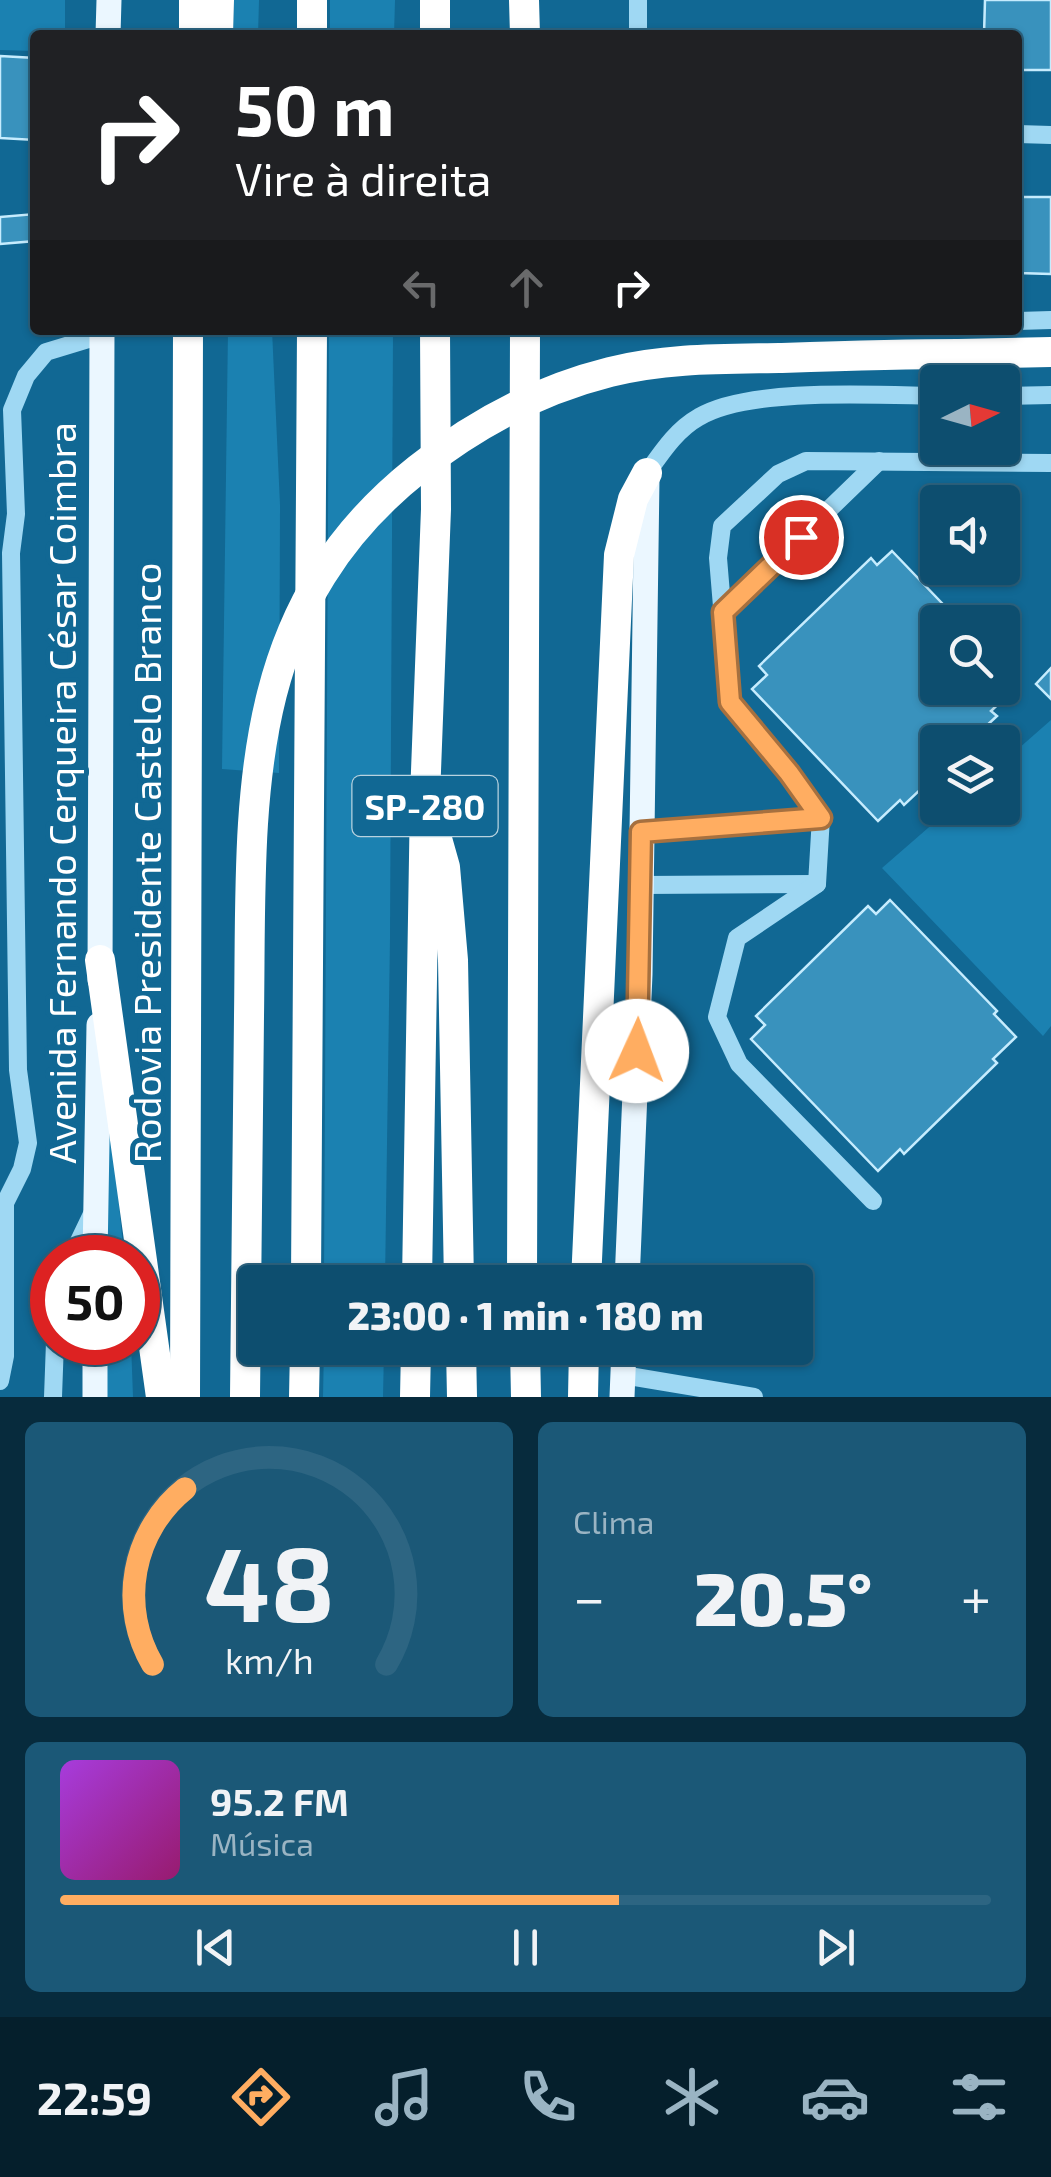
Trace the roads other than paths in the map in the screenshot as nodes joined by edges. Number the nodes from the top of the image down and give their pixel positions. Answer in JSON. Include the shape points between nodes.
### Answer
{"nodes":[{"id":1,"x":109,"y":0,"type":"edge"},
{"id":2,"x":194,"y":0,"type":"edge"},
{"id":3,"x":219,"y":0,"type":"edge"},
{"id":4,"x":312,"y":0,"type":"edge"},
{"id":5,"x":435,"y":0,"type":"edge"},
{"id":6,"x":524,"y":0,"type":"edge"},
{"id":7,"x":638,"y":0,"type":"edge"},
{"id":8,"x":108,"y":30,"type":"edge"},
{"id":9,"x":194,"y":30,"type":"edge"},
{"id":10,"x":218,"y":30,"type":"edge"},
{"id":11,"x":312,"y":30,"type":"edge"},
{"id":12,"x":435,"y":30,"type":"edge"},
{"id":13,"x":525,"y":30,"type":"edge"},
{"id":14,"x":638,"y":30,"type":"edge"},
{"id":15,"x":1022,"y":134,"type":"edge"},
{"id":16,"x":1051,"y":134,"type":"edge"},
{"id":17,"x":1051,"y":320,"type":"edge"},
{"id":18,"x":1022,"y":321,"type":"edge"},
{"id":19,"x":96,"y":335,"type":"edge"},
{"id":20,"x":102,"y":335,"type":"edge"},
{"id":21,"x":188,"y":335,"type":"edge"},
{"id":22,"x":312,"y":335,"type":"edge"},
{"id":23,"x":436,"y":335,"type":"edge"},
{"id":24,"x":525,"y":335,"type":"edge"},
{"id":25,"x":1051,"y":352,"type":"edge"},
{"id":26,"x":1051,"y":394,"type":"edge"},
{"id":27,"x":1020,"y":395,"type":"edge"},
{"id":28,"x":920,"y":396,"type":"edge"},
{"id":29,"x":879,"y":462,"type":"junction"},
{"id":30,"x":1051,"y":462,"type":"edge"},
{"id":31,"x":647,"y":473,"type":"junction"},
{"id":32,"x":723,"y":612,"type":"junction"},
{"id":33,"x":425,"y":796,"type":"junction"},
{"id":34,"x":821,"y":818,"type":"junction"},
{"id":35,"x":641,"y":832,"type":"junction"},
{"id":36,"x":817,"y":884,"type":"junction"},
{"id":37,"x":641,"y":886,"type":"junction"},
{"id":38,"x":100,"y":960,"type":"junction"},
{"id":39,"x":873,"y":1201,"type":"dead end"},
{"id":40,"x":95,"y":1207,"type":"junction"},
{"id":41,"x":82,"y":1235,"type":"edge"},
{"id":42,"x":95,"y":1235,"type":"edge"},
{"id":43,"x":306,"y":1265,"type":"edge"},
{"id":44,"x":417,"y":1265,"type":"edge"},
{"id":45,"x":459,"y":1265,"type":"edge"},
{"id":46,"x":522,"y":1265,"type":"edge"},
{"id":47,"x":587,"y":1265,"type":"edge"},
{"id":48,"x":628,"y":1265,"type":"edge"},
{"id":49,"x":55,"y":1365,"type":"edge"},
{"id":50,"x":95,"y":1365,"type":"edge"},
{"id":51,"x":305,"y":1365,"type":"edge"},
{"id":52,"x":416,"y":1365,"type":"edge"},
{"id":53,"x":461,"y":1365,"type":"edge"},
{"id":54,"x":525,"y":1365,"type":"edge"},
{"id":55,"x":584,"y":1365,"type":"edge"},
{"id":56,"x":0,"y":1381,"type":"edge"},
{"id":57,"x":623,"y":1386,"type":"edge"},
{"id":58,"x":54,"y":1397,"type":"edge"},
{"id":59,"x":94,"y":1397,"type":"edge"},
{"id":60,"x":161,"y":1397,"type":"edge"},
{"id":61,"x":184,"y":1397,"type":"edge"},
{"id":62,"x":245,"y":1397,"type":"edge"},
{"id":63,"x":304,"y":1397,"type":"edge"},
{"id":64,"x":416,"y":1397,"type":"edge"},
{"id":65,"x":462,"y":1397,"type":"edge"},
{"id":66,"x":526,"y":1397,"type":"edge"},
{"id":67,"x":583,"y":1397,"type":"edge"},
{"id":68,"x":754,"y":1397,"type":"edge"}],
"edges":[{"from":1,"to":8,"type":"main road"},
{"from":2,"to":9,"type":"highway"},
{"from":3,"to":10,"type":"highway"},
{"from":4,"to":11,"type":"highway"},
{"from":5,"to":12,"type":"highway"},
{"from":6,"to":13,"type":"highway"},
{"from":7,"to":14,"type":"street"},
{"from":15,"to":16,"type":"street"},
{"from":17,"to":18,"type":"street"},
{"from":19,"to":56,"type":"street","via":[[46,352],[26,376],[12,410],[18,1070],[28,1143],[5,1202]]},
{"from":20,"to":38,"type":"main road","name":"Avenida Fernando Cerqueira César Coimbra"},
{"from":21,"to":61,"type":"highway","name":"Rodovia Presidente Castelo Branco"},
{"from":22,"to":43,"type":"highway","number":"SP-280"},
{"from":23,"to":33,"type":"highway","number":"SP-280"},
{"from":24,"to":46,"type":"highway"},
{"from":25,"to":62,"type":"highway","bridge":true,"via":[[671,360],[609,372],[526,398],[454,440],[385,495],[329,559],[286,642],[258,761],[250,901]]},
{"from":26,"to":27,"type":"street"},
{"from":28,"to":31,"type":"street","via":[[740,402],[680,430]]},
{"from":29,"to":30,"type":"street"},
{"from":29,"to":32,"type":"street"},
{"from":29,"to":32,"type":"street","via":[[806,461],[778,474],[722,526]]},
{"from":31,"to":35,"type":"main road"},
{"from":31,"to":47,"type":"highway","via":[[619,554]]},
{"from":32,"to":34,"type":"street","via":[[730,702]]},
{"from":33,"to":44,"type":"highway","number":"SP-280"},
{"from":33,"to":45,"type":"highway","via":[[445,867],[454,960]]},
{"from":34,"to":35,"type":"street"},
{"from":34,"to":36,"type":"street"},
{"from":35,"to":37,"type":"main road"},
{"from":36,"to":37,"type":"street"},
{"from":36,"to":39,"type":"street","via":[[738,938],[717,1017],[739,1064]]},
{"from":37,"to":48,"type":"main road"},
{"from":38,"to":40,"type":"main road","name":"Avenida Fernando Cerqueira César Coimbra"},
{"from":38,"to":60,"type":"highway"},
{"from":40,"to":41,"type":"street"},
{"from":40,"to":42,"type":"main road","name":"Avenida Fernando Cerqueira César Coimbra"},
{"from":49,"to":58,"type":"street"},
{"from":50,"to":59,"type":"main road"},
{"from":51,"to":63,"type":"highway"},
{"from":52,"to":64,"type":"highway"},
{"from":53,"to":65,"type":"highway"},
{"from":54,"to":66,"type":"highway"},
{"from":55,"to":67,"type":"highway"},
{"from":57,"to":68,"type":"street"}]}
